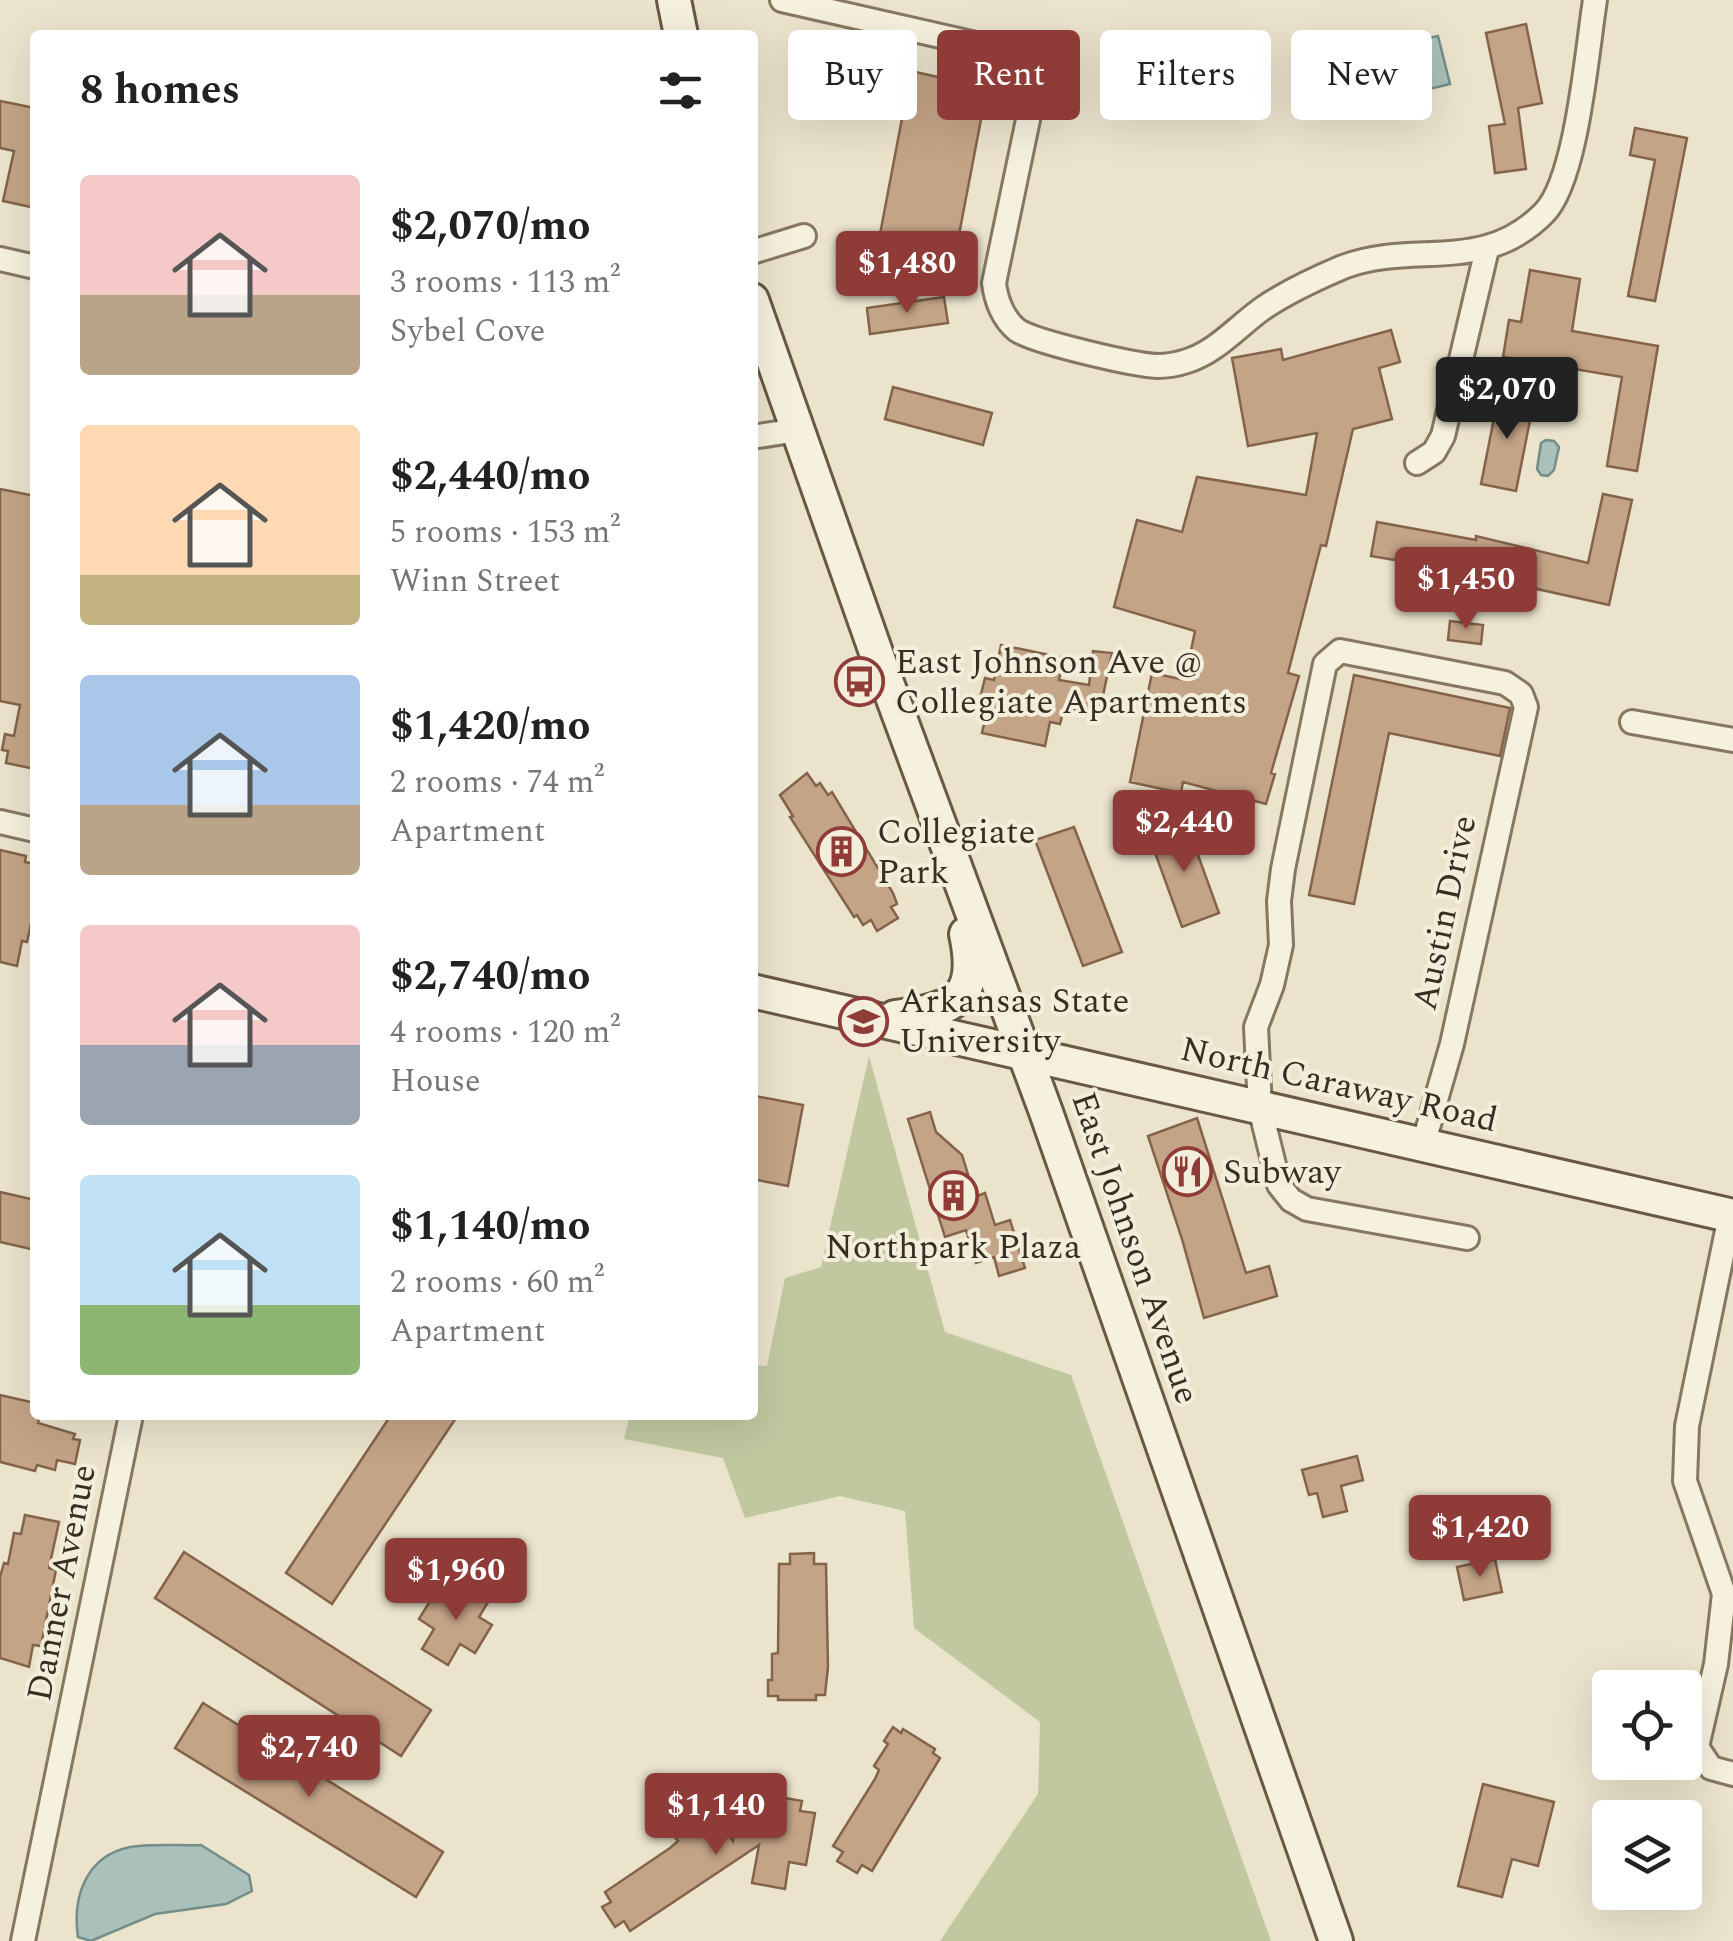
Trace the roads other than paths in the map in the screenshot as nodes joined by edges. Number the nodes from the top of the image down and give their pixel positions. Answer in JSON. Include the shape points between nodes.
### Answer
{"nodes":[{"id":1,"x":674,"y":0,"type":"edge"},
{"id":2,"x":782,"y":0,"type":"edge"},
{"id":3,"x":1595,"y":0,"type":"edge"},
{"id":4,"x":680,"y":30,"type":"edge"},
{"id":5,"x":804,"y":236,"type":"dead end"},
{"id":6,"x":1487,"y":249,"type":"junction"},
{"id":7,"x":758,"y":250,"type":"edge"},
{"id":8,"x":0,"y":259,"type":"edge"},
{"id":9,"x":30,"y":266,"type":"edge"},
{"id":10,"x":758,"y":317,"type":"edge"},
{"id":11,"x":798,"y":430,"type":"junction"},
{"id":12,"x":758,"y":436,"type":"edge"},
{"id":13,"x":1417,"y":463,"type":"dead end"},
{"id":14,"x":1632,"y":722,"type":"dead end"},
{"id":15,"x":1733,"y":740,"type":"edge"},
{"id":16,"x":0,"y":822,"type":"edge"},
{"id":17,"x":30,"y":829,"type":"edge"},
{"id":18,"x":949,"y":851,"type":"junction"},
{"id":19,"x":758,"y":992,"type":"edge"},
{"id":20,"x":871,"y":1020,"type":"junction"},
{"id":21,"x":1024,"y":1054,"type":"junction"},
{"id":22,"x":1260,"y":1108,"type":"junction"},
{"id":23,"x":1422,"y":1146,"type":"junction"},
{"id":24,"x":1731,"y":1216,"type":"edge"},
{"id":25,"x":1467,"y":1238,"type":"dead end"},
{"id":26,"x":131,"y":1420,"type":"edge"},
{"id":27,"x":1733,"y":1774,"type":"edge"},
{"id":28,"x":23,"y":1941,"type":"edge"},
{"id":29,"x":1336,"y":1941,"type":"edge"}],
"edges":[{"from":1,"to":4,"type":"main road"},
{"from":2,"to":6,"type":"street","via":[[1011,51],[1030,67],[1035,86],[994,283],[1004,315],[1036,339],[1154,366],[1184,362],[1212,349],[1266,306],[1346,266],[1392,255]]},
{"from":3,"to":6,"type":"street","via":[[1568,164],[1557,191],[1547,211]]},
{"from":5,"to":7,"type":"street"},
{"from":6,"to":13,"type":"street","via":[[1443,436]]},
{"from":8,"to":9,"type":"street"},
{"from":10,"to":11,"type":"main road","name":"East Johnson Avenue"},
{"from":11,"to":12,"type":"street"},
{"from":11,"to":18,"type":"main road","name":"East Johnson Avenue"},
{"from":14,"to":15,"type":"street"},
{"from":16,"to":17,"type":"street"},
{"from":18,"to":20,"type":"main road","via":[[972,959],[968,982],[956,1001],[936,1012]]},
{"from":18,"to":21,"type":"main road","name":"East Johnson Avenue"},
{"from":19,"to":20,"type":"main road","name":"North Caraway Road"},
{"from":20,"to":21,"type":"main road","name":"North Caraway Road"},
{"from":21,"to":22,"type":"main road","name":"North Caraway Road"},
{"from":21,"to":29,"type":"main road","name":"East Johnson Avenue"},
{"from":22,"to":23,"type":"main road","name":"North Caraway Road"},
{"from":22,"to":23,"type":"street","name":"Austin Drive","via":[[1256,1028],[1280,945],[1283,869],[1325,664],[1346,650],[1505,683],[1522,694],[1526,708],[1452,1044]]},
{"from":22,"to":25,"type":"street","via":[[1276,1179],[1291,1200],[1308,1209]]},
{"from":23,"to":24,"type":"main road","name":"North Caraway Road"},
{"from":24,"to":27,"type":"street","via":[[1686,1426],[1685,1481],[1724,1594],[1697,1748],[1711,1768]]},
{"from":26,"to":28,"type":"street","name":"Danner Avenue"}]}
